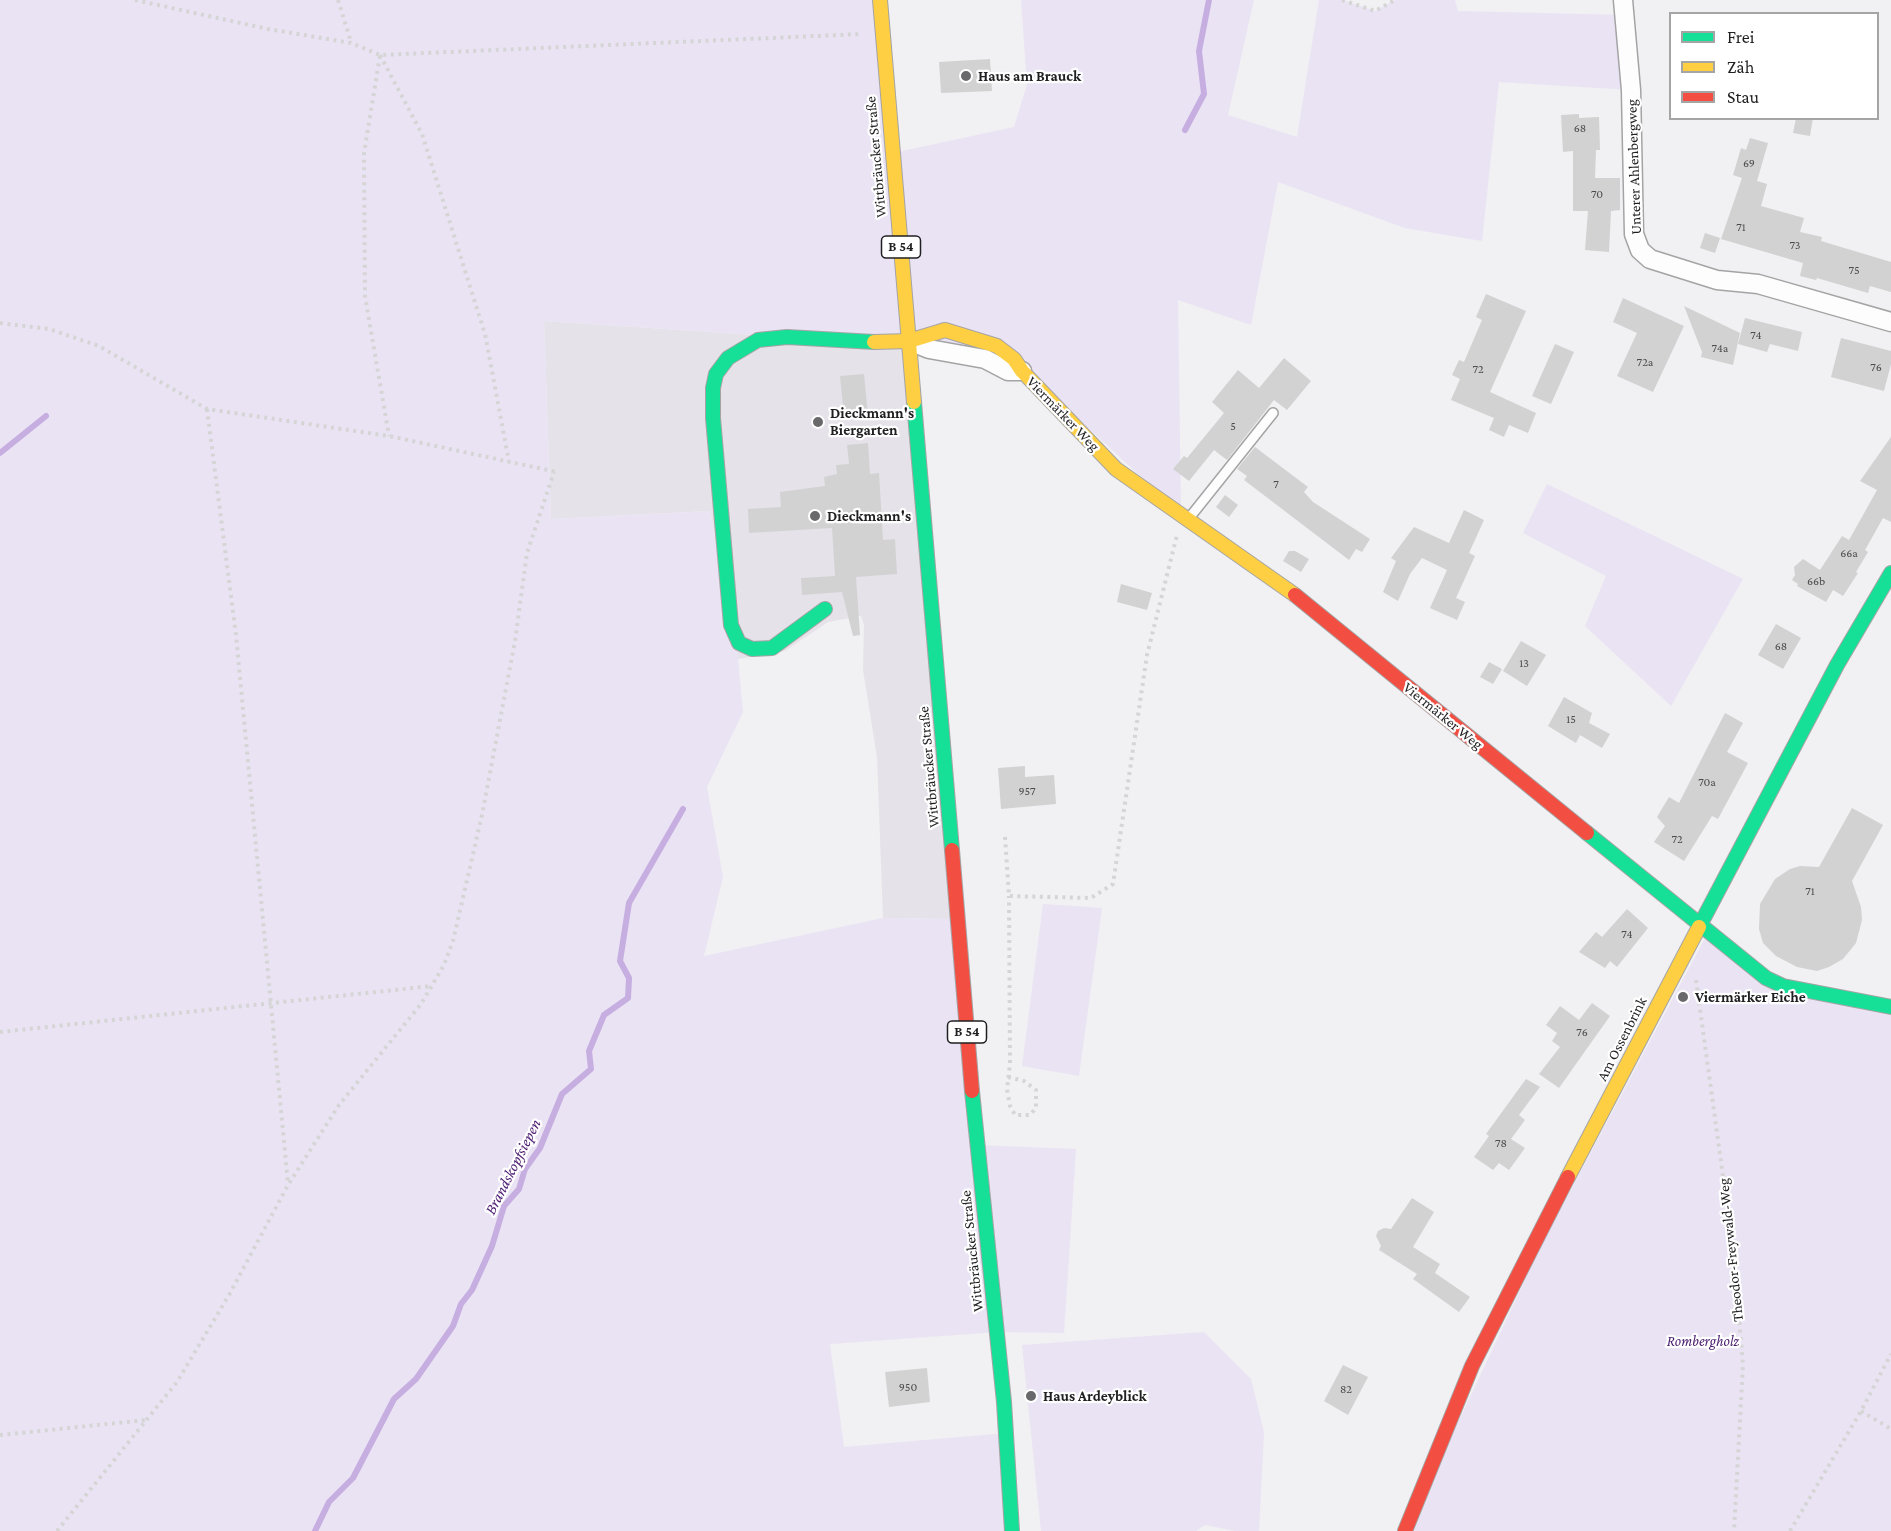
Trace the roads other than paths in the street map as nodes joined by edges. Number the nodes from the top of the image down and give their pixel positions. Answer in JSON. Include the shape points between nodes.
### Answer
{"nodes":[{"id":1,"x":880,"y":0,"type":"edge"},
{"id":2,"x":1623,"y":0,"type":"edge"},
{"id":3,"x":1891,"y":322,"type":"edge"},
{"id":4,"x":909,"y":341,"type":"junction"},
{"id":5,"x":1022,"y":371,"type":"joint"},
{"id":6,"x":1273,"y":414,"type":"dead end"},
{"id":7,"x":717,"y":445,"type":"junction"},
{"id":8,"x":700,"y":446,"type":"dead end"},
{"id":9,"x":1185,"y":516,"type":"junction"},
{"id":10,"x":1891,"y":573,"type":"edge"},
{"id":11,"x":825,"y":609,"type":"dead end"},
{"id":12,"x":1699,"y":923,"type":"junction"},
{"id":13,"x":1891,"y":1007,"type":"edge"},
{"id":14,"x":1012,"y":1531,"type":"edge"},
{"id":15,"x":1405,"y":1531,"type":"edge"}],
"edges":[{"from":1,"to":4,"type":"street","name":"Wittbräucker Straße","number":"B 54"},
{"from":2,"to":3,"type":"street","name":"Unterer Ahlenbergweg","via":[[1631,90],[1634,234],[1640,250],[1650,259],[1718,280],[1758,284]]},
{"from":4,"to":5,"type":"street","name":"Viermärker Weg"},
{"from":4,"to":7,"type":"street","name":"Viermärker Weg","via":[[787,337],[758,340],[741,349],[716,374],[713,418]]},
{"from":4,"to":14,"type":"street","name":"Wittbräucker Straße","number":"B 54","via":[[977,1146],[1002,1379]]},
{"from":5,"to":9,"type":"street","name":"Viermärker Weg","via":[[1116,469]]},
{"from":6,"to":9,"type":"lane"},
{"from":7,"to":8,"type":"lane"},
{"from":7,"to":11,"type":"street","name":"Viermärker Weg","via":[[716,487],[731,625],[739,643],[752,649],[771,648]]},
{"from":9,"to":12,"type":"street","name":"Viermärker Weg","via":[[1276,580]]},
{"from":10,"to":12,"type":"street","name":"Am Ossenbrink","via":[[1837,665]]},
{"from":12,"to":13,"type":"street","name":"Viermärker Weg","via":[[1775,983]]},
{"from":12,"to":15,"type":"street","name":"Am Ossenbrink","via":[[1472,1366]]}]}
